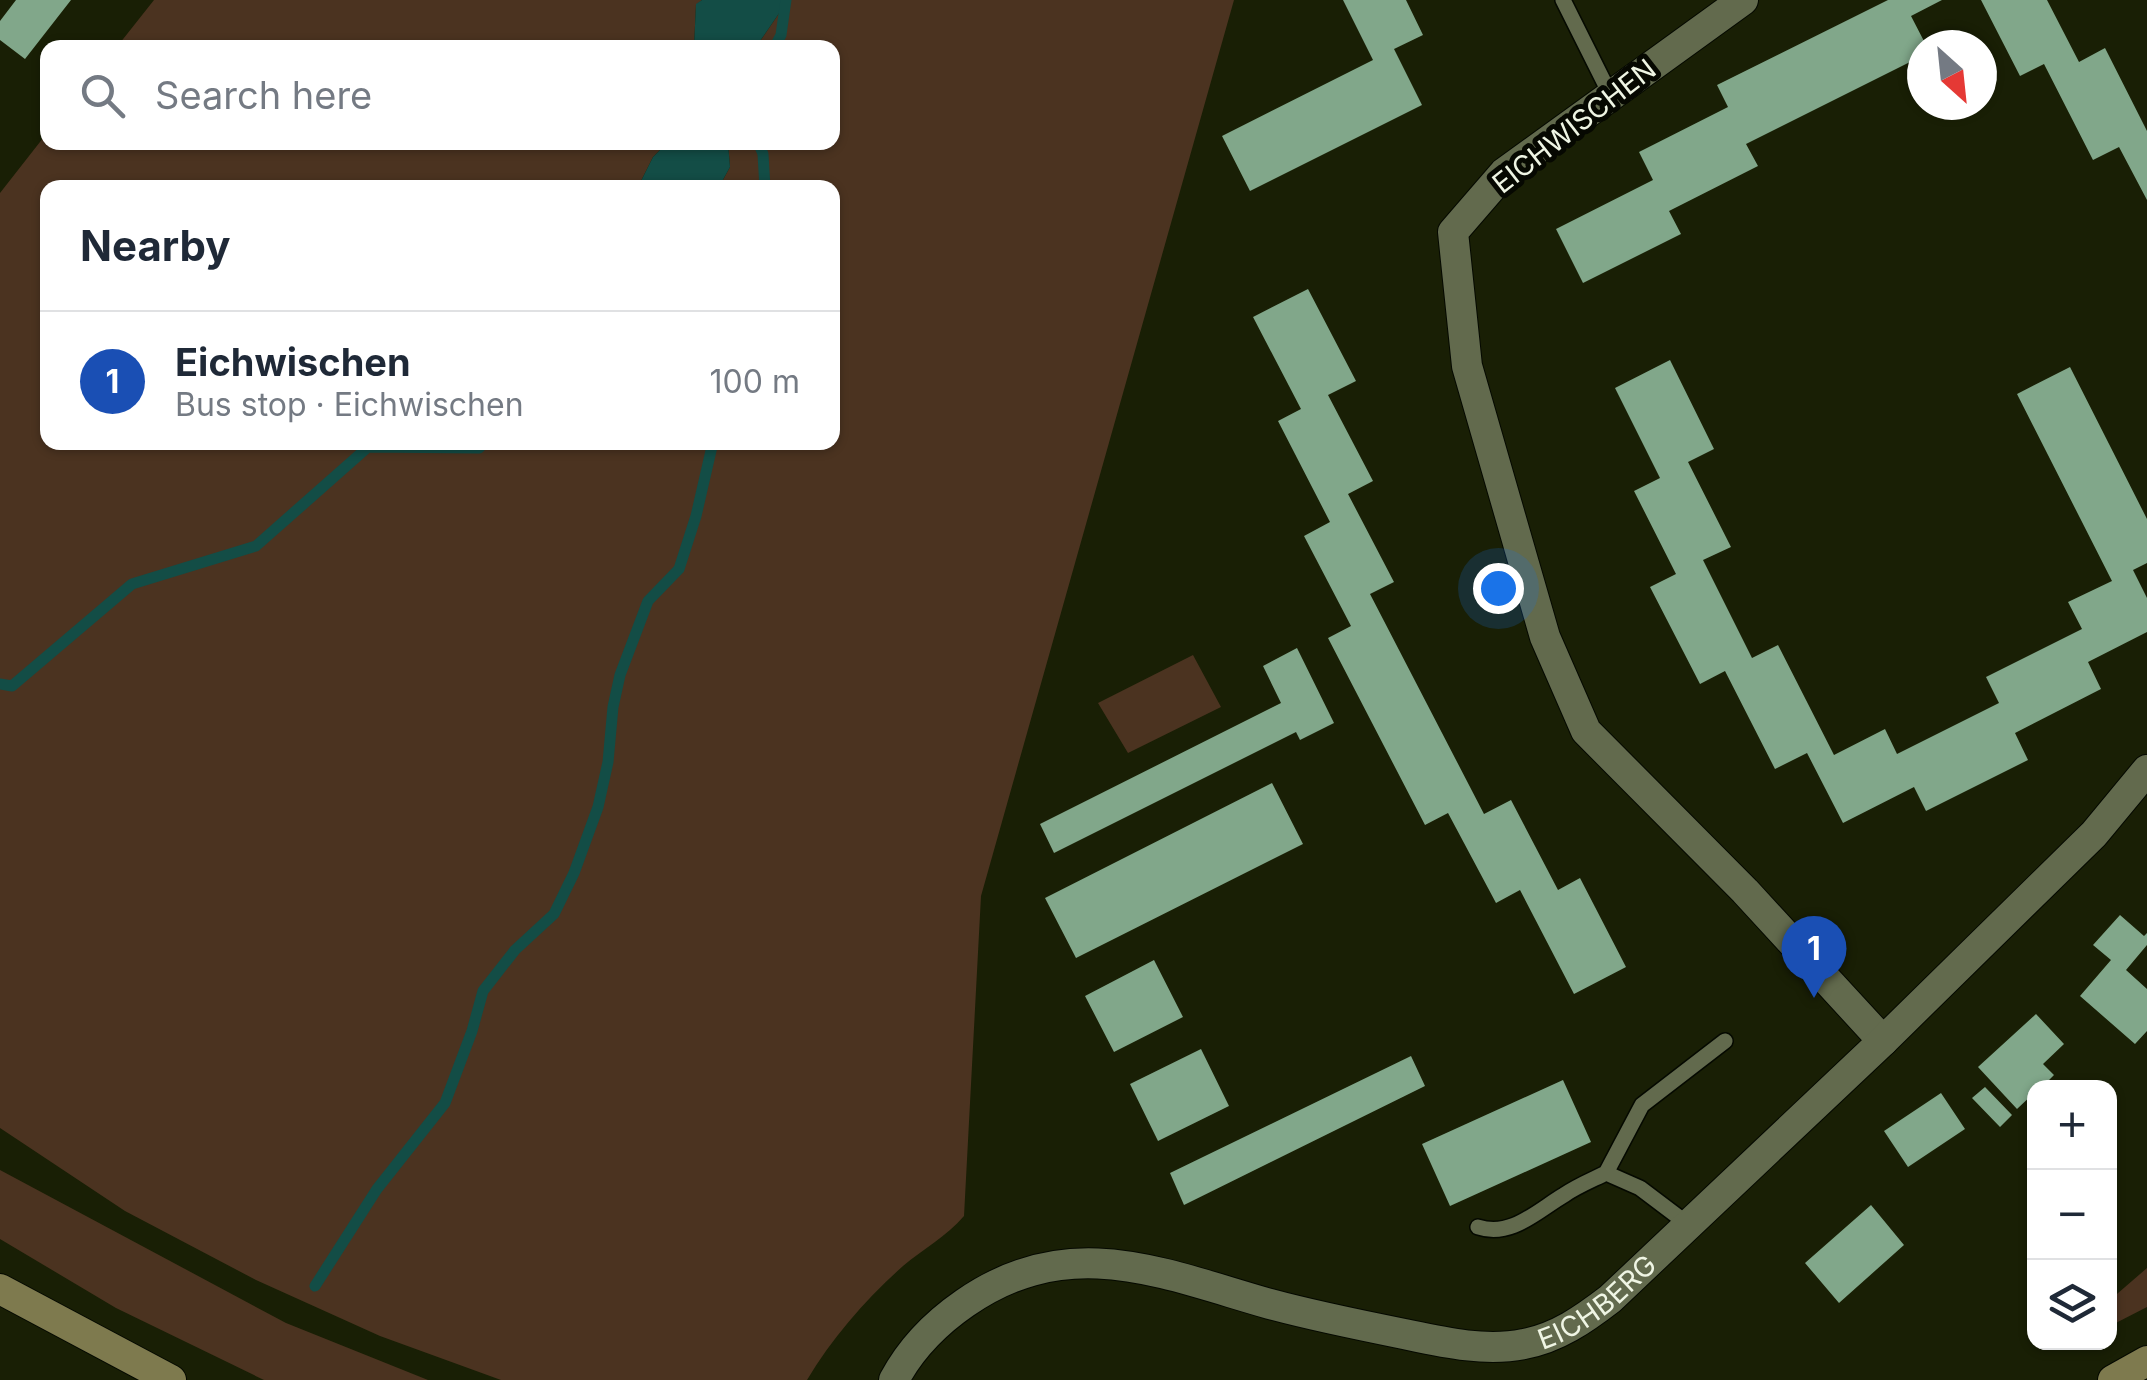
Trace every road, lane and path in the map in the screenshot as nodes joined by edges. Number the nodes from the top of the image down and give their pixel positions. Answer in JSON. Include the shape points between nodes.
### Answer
{"nodes":[{"id":1,"x":1562,"y":0,"type":"edge"},
{"id":2,"x":1743,"y":0,"type":"edge"},
{"id":3,"x":1611,"y":96,"type":"junction"},
{"id":4,"x":2147,"y":770,"type":"edge"},
{"id":5,"x":1725,"y":1041,"type":"dead end"},
{"id":6,"x":1883,"y":1041,"type":"junction"},
{"id":7,"x":1606,"y":1173,"type":"junction"},
{"id":8,"x":1689,"y":1226,"type":"junction"},
{"id":9,"x":1478,"y":1227,"type":"dead end"},
{"id":10,"x":0,"y":1289,"type":"edge"},
{"id":11,"x":2147,"y":1362,"type":"edge"},
{"id":12,"x":170,"y":1380,"type":"edge"},
{"id":13,"x":894,"y":1380,"type":"edge"},
{"id":14,"x":2112,"y":1380,"type":"edge"}],
"edges":[{"from":1,"to":3,"type":"lane"},
{"from":2,"to":3,"type":"street","name":"EICHWISCHEN"},
{"from":3,"to":6,"type":"street","name":"EICHWISCHEN","via":[[1504,173],[1453,232],[1467,366],[1529,583],[1586,731]]},
{"from":4,"to":6,"type":"street","name":"EICHBERG","via":[[2094,834]]},
{"from":5,"to":7,"type":"lane","via":[[1642,1105]]},
{"from":6,"to":8,"type":"street","name":"EICHBERG"},
{"from":7,"to":8,"type":"lane","via":[[1640,1188]]},
{"from":7,"to":9,"type":"lane","via":[[1516,1226],[1492,1232]]},
{"from":8,"to":13,"type":"street","name":"EICHBERG","via":[[1590,1314],[1523,1344],[1434,1340],[1134,1266],[1083,1262],[1018,1274],[971,1299],[928,1334]]},
{"from":10,"to":12,"type":"main road"},
{"from":11,"to":14,"type":"main road"}]}
